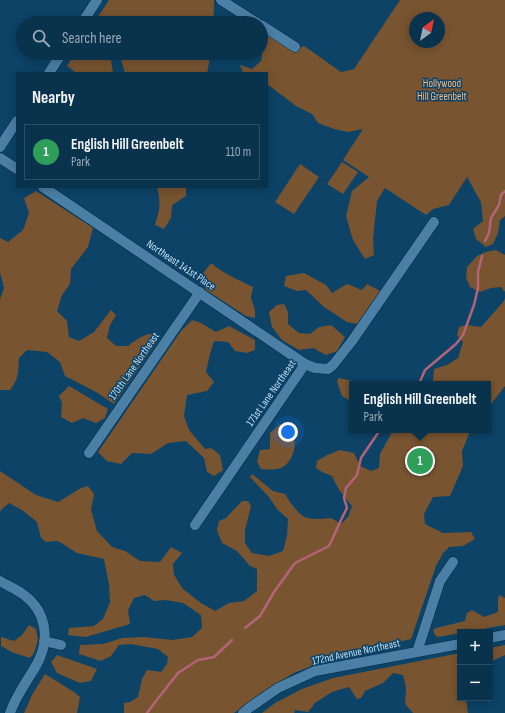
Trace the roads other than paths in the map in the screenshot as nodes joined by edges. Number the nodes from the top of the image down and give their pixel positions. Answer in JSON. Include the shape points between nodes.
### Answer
{"nodes":[{"id":1,"x":97,"y":0,"type":"edge"},
{"id":2,"x":221,"y":0,"type":"edge"},
{"id":3,"x":87,"y":16,"type":"edge"},
{"id":4,"x":246,"y":16,"type":"edge"},
{"id":5,"x":268,"y":30,"type":"edge"},
{"id":6,"x":295,"y":47,"type":"dead end"},
{"id":7,"x":57,"y":60,"type":"edge"},
{"id":8,"x":50,"y":72,"type":"edge"},
{"id":9,"x":16,"y":123,"type":"edge"},
{"id":10,"x":0,"y":147,"type":"edge"},
{"id":11,"x":0,"y":158,"type":"edge"},
{"id":12,"x":16,"y":168,"type":"edge"},
{"id":13,"x":44,"y":188,"type":"edge"},
{"id":14,"x":434,"y":222,"type":"dead end"},
{"id":15,"x":200,"y":292,"type":"junction"},
{"id":16,"x":305,"y":364,"type":"junction"},
{"id":17,"x":89,"y":453,"type":"dead end"},
{"id":18,"x":195,"y":525,"type":"dead end"},
{"id":19,"x":453,"y":562,"type":"dead end"},
{"id":20,"x":0,"y":581,"type":"edge"},
{"id":21,"x":505,"y":635,"type":"edge"},
{"id":22,"x":493,"y":637,"type":"edge"},
{"id":23,"x":44,"y":641,"type":"junction"},
{"id":24,"x":61,"y":645,"type":"dead end"},
{"id":25,"x":457,"y":645,"type":"edge"},
{"id":26,"x":417,"y":652,"type":"junction"},
{"id":27,"x":10,"y":713,"type":"edge"},
{"id":28,"x":243,"y":713,"type":"edge"}],
"edges":[{"from":1,"to":3,"type":"street"},
{"from":2,"to":4,"type":"street"},
{"from":5,"to":6,"type":"street"},
{"from":7,"to":8,"type":"street"},
{"from":9,"to":10,"type":"street"},
{"from":11,"to":12,"type":"street"},
{"from":13,"to":15,"type":"street","name":"Northeast 141st Place"},
{"from":14,"to":16,"type":"street","name":"171st Lane Northeast","via":[[333,365],[328,369]]},
{"from":15,"to":16,"type":"street","name":"Northeast 141st Place"},
{"from":15,"to":17,"type":"street","name":"170th Lane Northeast"},
{"from":16,"to":18,"type":"street","name":"171st Lane Northeast"},
{"from":19,"to":26,"type":"street","via":[[440,581]]},
{"from":20,"to":23,"type":"street","via":[[24,595],[36,606],[42,617]]},
{"from":21,"to":22,"type":"street"},
{"from":23,"to":24,"type":"street"},
{"from":23,"to":27,"type":"street","via":[[37,663]]},
{"from":25,"to":26,"type":"street","name":"172nd Avenue Northeast"},
{"from":26,"to":28,"type":"street","name":"172nd Avenue Northeast","via":[[315,671],[278,688]]}]}
